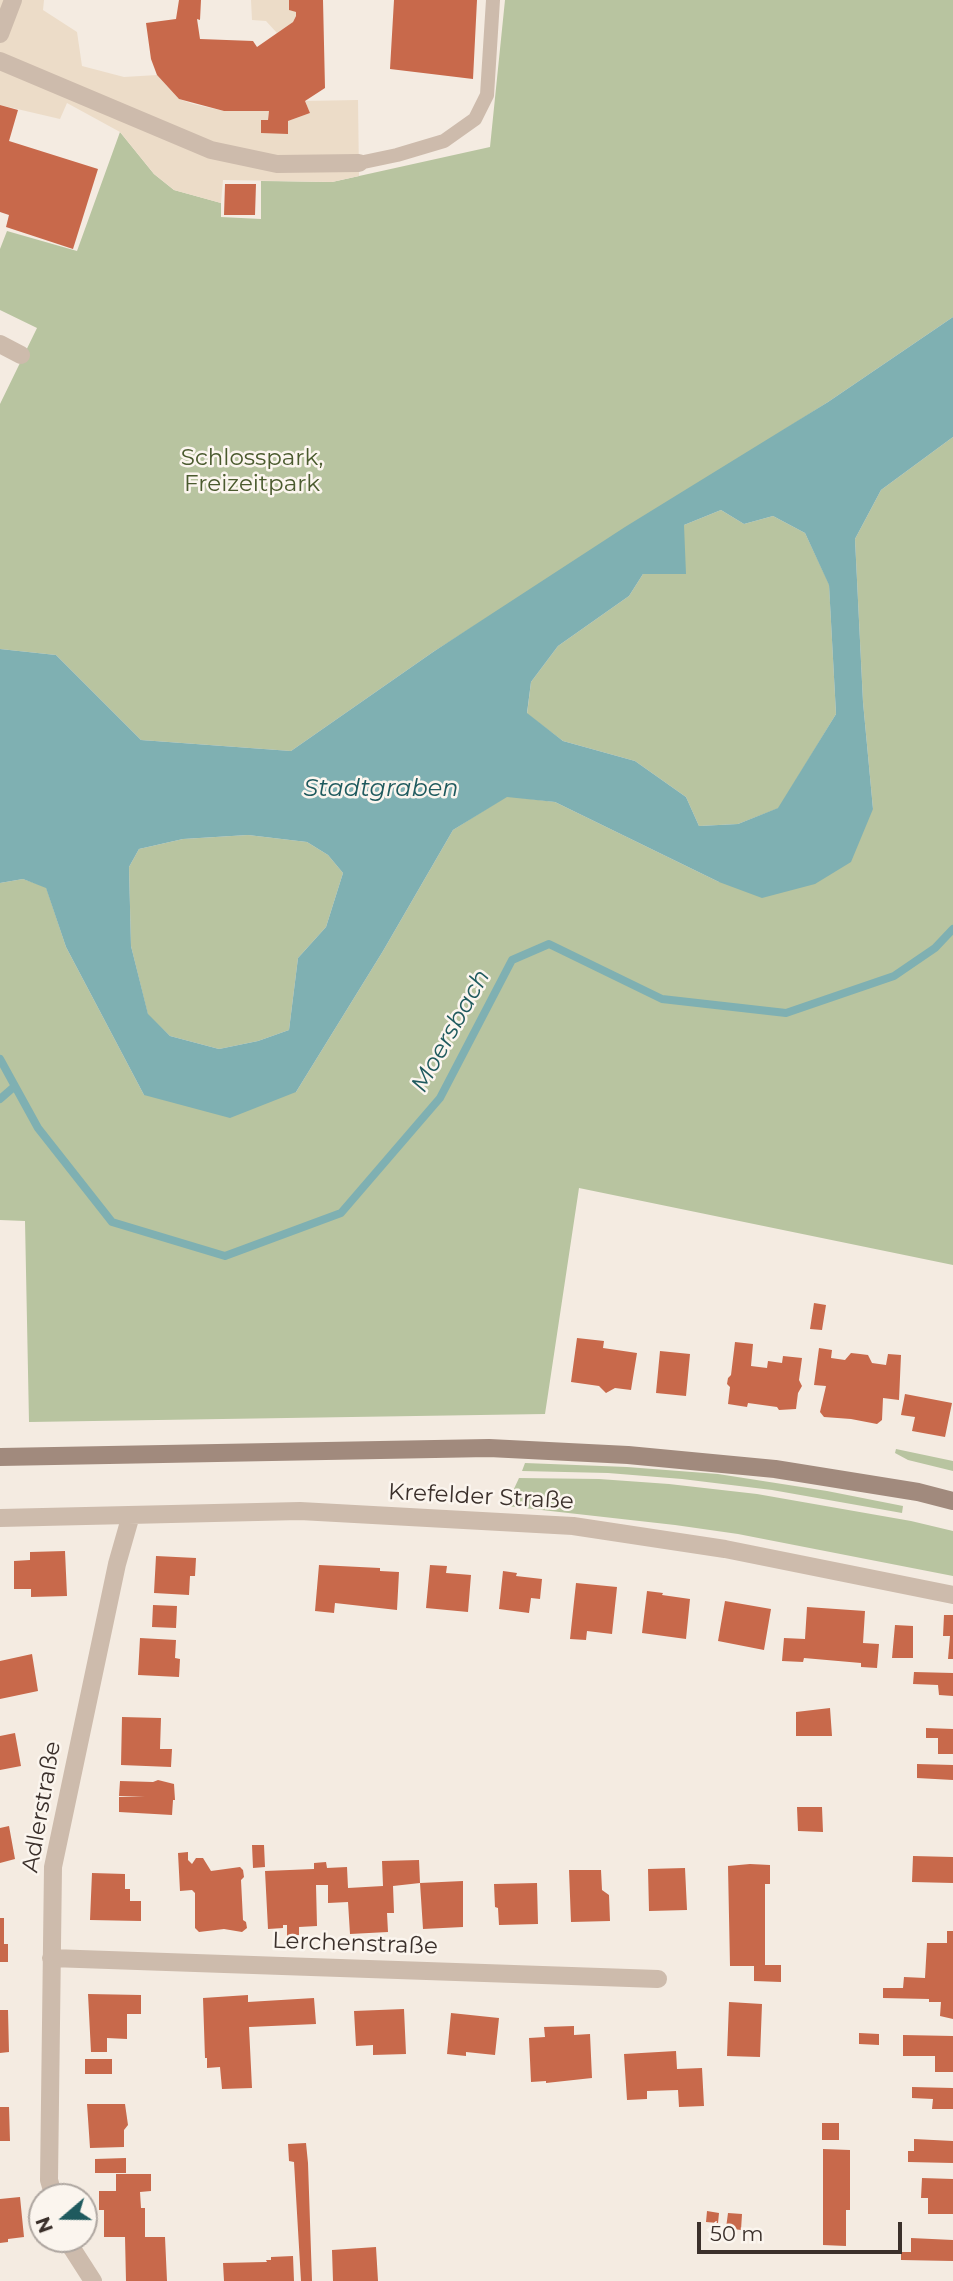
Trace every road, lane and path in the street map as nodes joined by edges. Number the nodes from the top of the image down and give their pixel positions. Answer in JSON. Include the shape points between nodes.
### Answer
{"nodes":[{"id":1,"x":13,"y":0,"type":"edge"},
{"id":2,"x":494,"y":0,"type":"edge"},
{"id":3,"x":0,"y":34,"type":"edge"},
{"id":4,"x":0,"y":61,"type":"edge"},
{"id":5,"x":359,"y":163,"type":"joint"},
{"id":6,"x":0,"y":344,"type":"edge"},
{"id":7,"x":21,"y":355,"type":"dead end"},
{"id":8,"x":0,"y":1457,"type":"edge"},
{"id":9,"x":953,"y":1501,"type":"edge"},
{"id":10,"x":131,"y":1515,"type":"junction"},
{"id":11,"x":0,"y":1518,"type":"edge"},
{"id":12,"x":953,"y":1595,"type":"edge"},
{"id":13,"x":51,"y":1958,"type":"junction"},
{"id":14,"x":658,"y":1979,"type":"dead end"},
{"id":15,"x":50,"y":2183,"type":"edge"},
{"id":16,"x":74,"y":2253,"type":"edge"},
{"id":17,"x":93,"y":2281,"type":"edge"}],
"edges":[{"from":1,"to":3,"type":"street"},
{"from":2,"to":5,"type":"lane","via":[[487,95],[475,119],[437,144]]},
{"from":4,"to":5,"type":"street","via":[[211,150],[277,164]]},
{"from":6,"to":7,"type":"street"},
{"from":8,"to":9,"type":"main road","name":"Krefelder Straße","via":[[489,1448],[775,1469]]},
{"from":10,"to":11,"type":"street","name":"Krefelder Straße"},
{"from":10,"to":12,"type":"street","name":"Krefelder Straße","via":[[300,1511],[573,1526],[725,1549]]},
{"from":10,"to":13,"type":"street","name":"Adlerstraße","via":[[53,1867]]},
{"from":13,"to":14,"type":"street","name":"Lerchenstraße"},
{"from":13,"to":15,"type":"street","name":"Adlerstraße"},
{"from":16,"to":17,"type":"street"}]}
